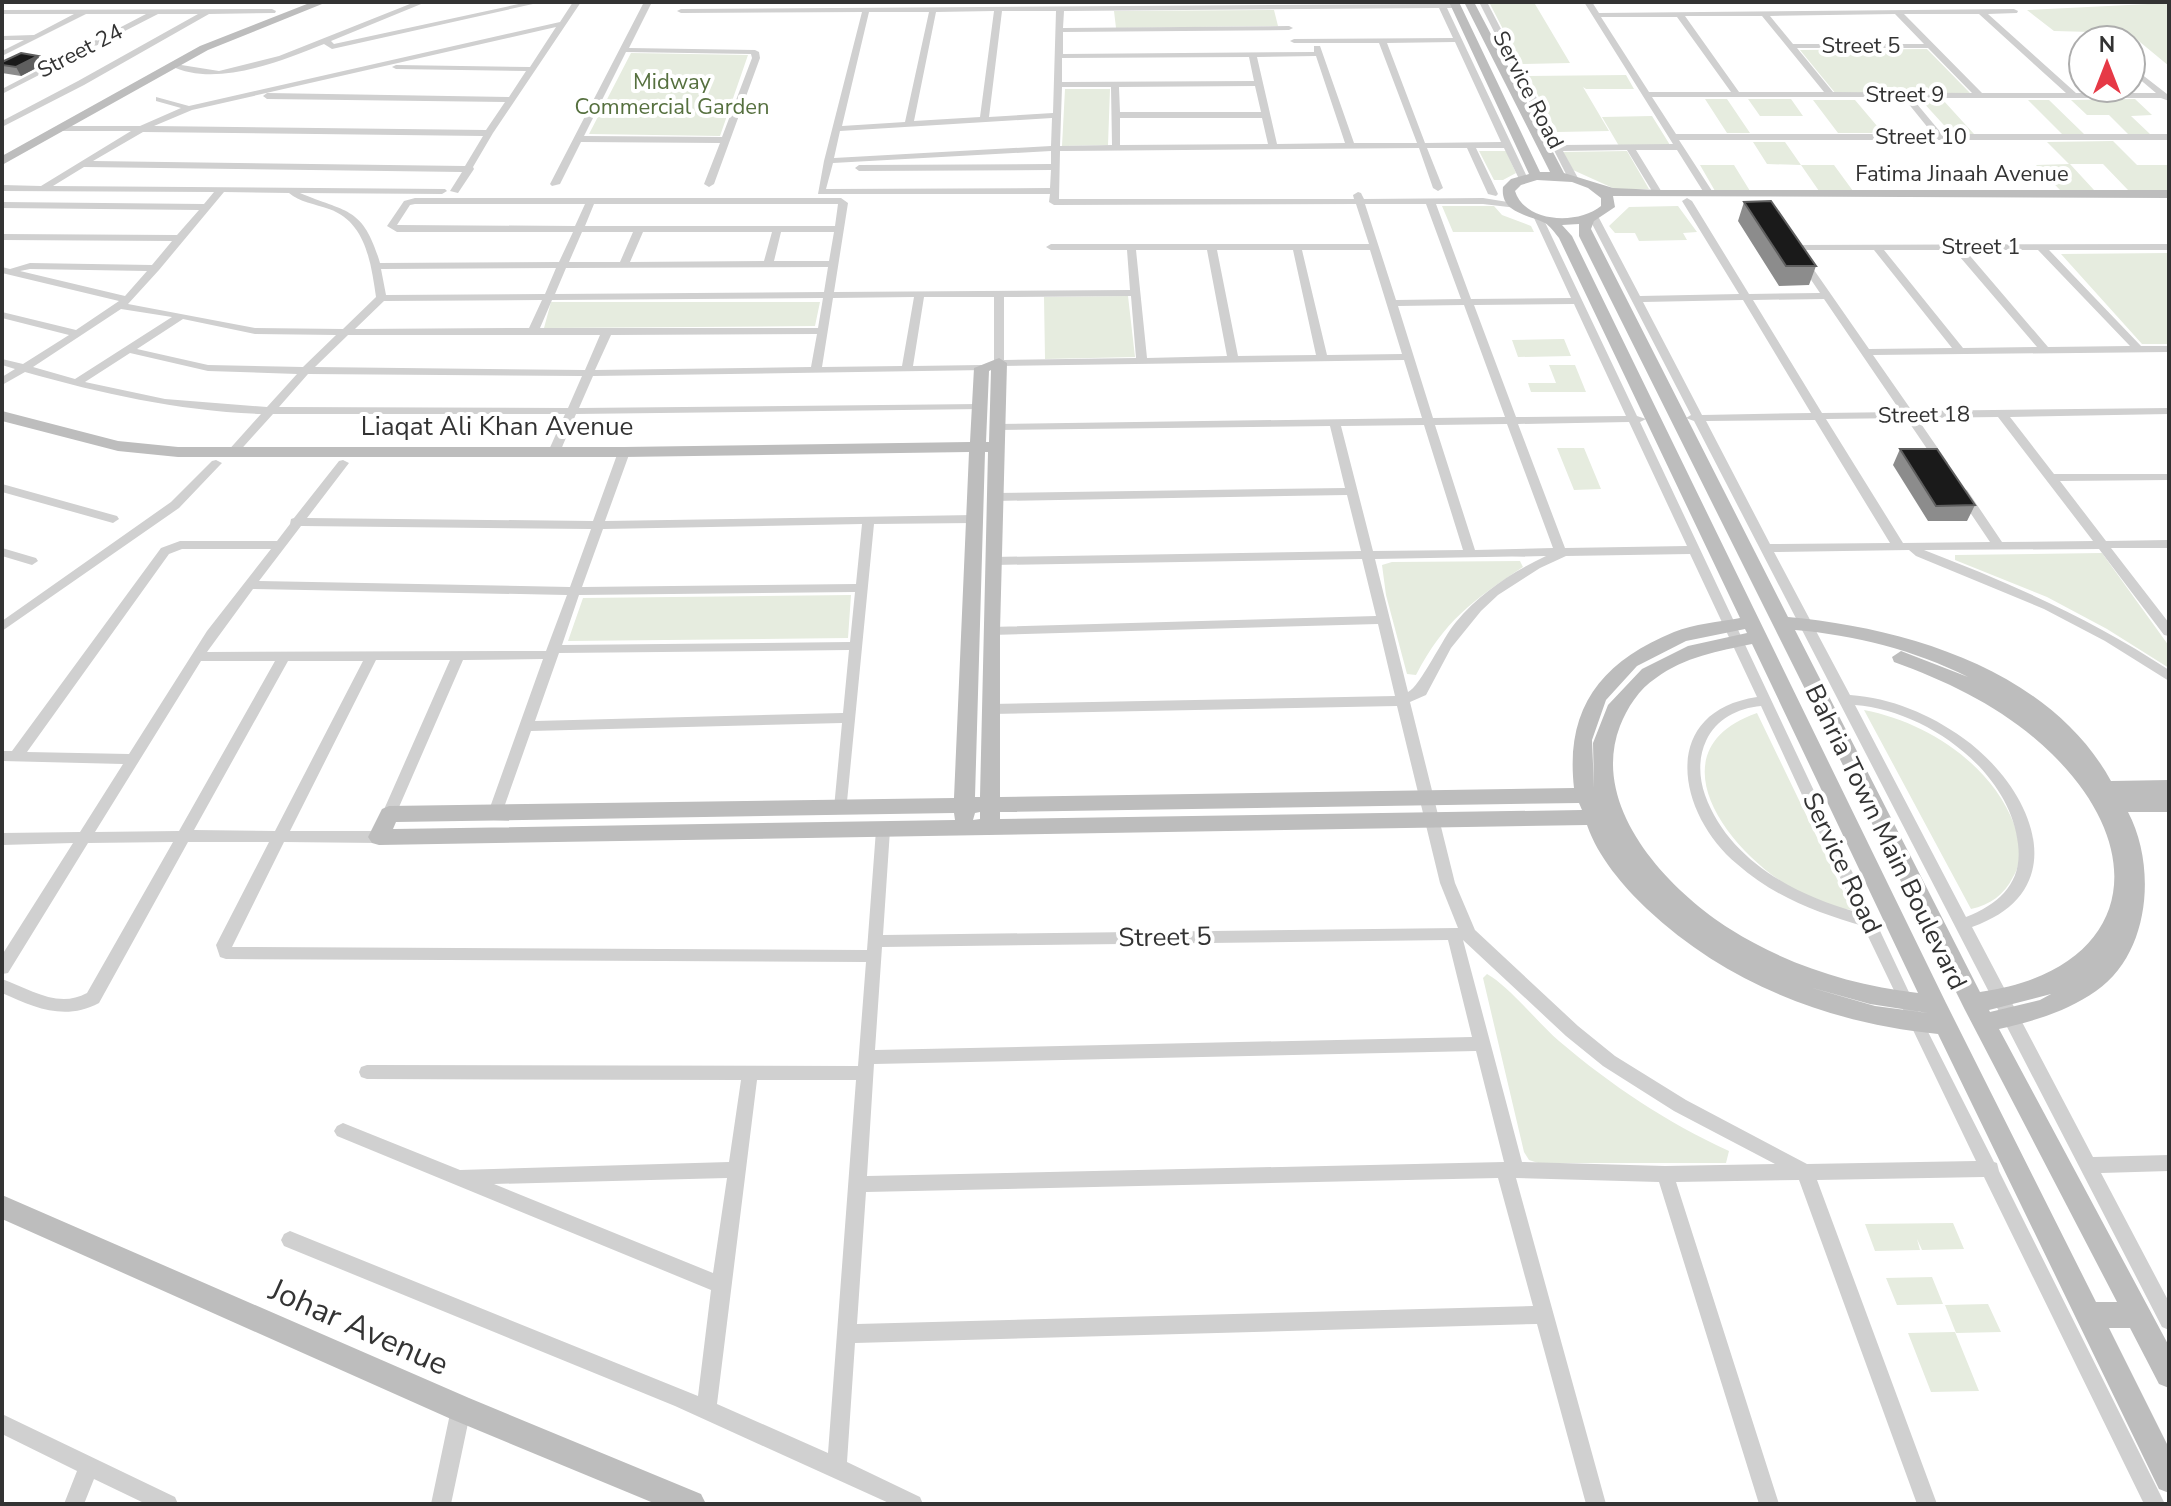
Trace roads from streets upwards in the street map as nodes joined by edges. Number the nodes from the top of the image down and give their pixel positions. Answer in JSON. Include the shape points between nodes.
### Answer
{"nodes":[{"id":1,"x":217,"y":2,"type":"edge"},
{"id":2,"x":295,"y":2,"type":"edge"},
{"id":3,"x":322,"y":2,"type":"edge"},
{"id":4,"x":422,"y":2,"type":"edge"},
{"id":5,"x":538,"y":2,"type":"edge"},
{"id":6,"x":577,"y":2,"type":"edge"},
{"id":7,"x":648,"y":2,"type":"edge"},
{"id":8,"x":1588,"y":2,"type":"edge"},
{"id":9,"x":1986,"y":2,"type":"edge"},
{"id":10,"x":1477,"y":3,"type":"edge"},
{"id":11,"x":1282,"y":4,"type":"edge"},
{"id":12,"x":1448,"y":4,"type":"edge"},
{"id":13,"x":1043,"y":5,"type":"edge"},
{"id":14,"x":1127,"y":5,"type":"edge"},
{"id":15,"x":731,"y":6,"type":"edge"},
{"id":16,"x":793,"y":6,"type":"edge"},
{"id":17,"x":961,"y":6,"type":"edge"},
{"id":18,"x":873,"y":7,"type":"edge"},
{"id":19,"x":86,"y":8,"type":"edge"},
{"id":20,"x":1060,"y":8,"type":"junction"},
{"id":21,"x":933,"y":9,"type":"junction"},
{"id":22,"x":998,"y":9,"type":"junction"},
{"id":23,"x":159,"y":10,"type":"junction"},
{"id":24,"x":210,"y":10,"type":"junction"},
{"id":25,"x":272,"y":11,"type":"junction"},
{"id":26,"x":681,"y":11,"type":"dead end"},
{"id":27,"x":1981,"y":11,"type":"junction"},
{"id":28,"x":1995,"y":11,"type":"junction"},
{"id":29,"x":2014,"y":11,"type":"dead end"},
{"id":30,"x":2,"y":12,"type":"edge"},
{"id":31,"x":1897,"y":12,"type":"junction"},
{"id":32,"x":1764,"y":13,"type":"junction"},
{"id":33,"x":1679,"y":14,"type":"junction"},
{"id":34,"x":1596,"y":15,"type":"junction"},
{"id":35,"x":560,"y":24,"type":"junction"},
{"id":36,"x":1289,"y":28,"type":"junction"},
{"id":37,"x":1059,"y":30,"type":"junction"},
{"id":38,"x":37,"y":37,"type":"junction"},
{"id":39,"x":2,"y":38,"type":"edge"},
{"id":40,"x":1382,"y":40,"type":"junction"},
{"id":41,"x":1457,"y":40,"type":"junction"},
{"id":42,"x":1294,"y":41,"type":"junction"},
{"id":43,"x":1315,"y":41,"type":"junction"},
{"id":44,"x":329,"y":44,"type":"junction"},
{"id":45,"x":1791,"y":46,"type":"junction"},
{"id":46,"x":1930,"y":46,"type":"junction"},
{"id":47,"x":623,"y":50,"type":"junction"},
{"id":48,"x":2,"y":54,"type":"edge"},
{"id":49,"x":1252,"y":54,"type":"junction"},
{"id":50,"x":1298,"y":54,"type":"junction"},
{"id":51,"x":1319,"y":54,"type":"junction"},
{"id":52,"x":1058,"y":56,"type":"junction"},
{"id":53,"x":175,"y":66,"type":"junction"},
{"id":54,"x":372,"y":67,"type":"junction"},
{"id":55,"x":532,"y":69,"type":"junction"},
{"id":56,"x":2147,"y":82,"type":"edge"},
{"id":57,"x":1259,"y":83,"type":"junction"},
{"id":58,"x":1115,"y":84,"type":"junction"},
{"id":59,"x":1057,"y":85,"type":"junction"},
{"id":60,"x":2067,"y":90,"type":"edge"},
{"id":61,"x":2,"y":92,"type":"edge"},
{"id":62,"x":1646,"y":94,"type":"junction"},
{"id":63,"x":1737,"y":95,"type":"junction"},
{"id":64,"x":1831,"y":95,"type":"junction"},
{"id":65,"x":1905,"y":95,"type":"junction"},
{"id":66,"x":1979,"y":95,"type":"junction"},
{"id":67,"x":244,"y":96,"type":"junction"},
{"id":68,"x":2067,"y":96,"type":"edge"},
{"id":69,"x":2147,"y":98,"type":"edge"},
{"id":70,"x":159,"y":99,"type":"dead end"},
{"id":71,"x":2167,"y":99,"type":"edge"},
{"id":72,"x":511,"y":100,"type":"junction"},
{"id":73,"x":189,"y":108,"type":"junction"},
{"id":74,"x":1056,"y":115,"type":"junction"},
{"id":75,"x":1116,"y":115,"type":"junction"},
{"id":76,"x":1266,"y":115,"type":"junction"},
{"id":77,"x":984,"y":120,"type":"junction"},
{"id":78,"x":2,"y":124,"type":"edge"},
{"id":79,"x":909,"y":124,"type":"junction"},
{"id":80,"x":61,"y":128,"type":"junction"},
{"id":81,"x":141,"y":129,"type":"junction"},
{"id":82,"x":836,"y":129,"type":"junction"},
{"id":83,"x":489,"y":133,"type":"junction"},
{"id":84,"x":1673,"y":137,"type":"junction"},
{"id":85,"x":1940,"y":137,"type":"junction"},
{"id":86,"x":2169,"y":137,"type":"edge"},
{"id":87,"x":577,"y":139,"type":"junction"},
{"id":88,"x":726,"y":140,"type":"junction"},
{"id":89,"x":1507,"y":145,"type":"junction"},
{"id":90,"x":2,"y":146,"type":"edge"},
{"id":91,"x":1350,"y":146,"type":"junction"},
{"id":92,"x":1424,"y":146,"type":"junction"},
{"id":93,"x":1471,"y":146,"type":"junction"},
{"id":94,"x":1273,"y":147,"type":"junction"},
{"id":95,"x":1630,"y":147,"type":"junction"},
{"id":96,"x":1680,"y":147,"type":"junction"},
{"id":97,"x":1116,"y":148,"type":"junction"},
{"id":98,"x":1557,"y":148,"type":"junction"},
{"id":99,"x":1056,"y":149,"type":"junction"},
{"id":100,"x":2,"y":161,"type":"edge"},
{"id":101,"x":82,"y":164,"type":"junction"},
{"id":102,"x":827,"y":165,"type":"junction"},
{"id":103,"x":1055,"y":167,"type":"junction"},
{"id":104,"x":470,"y":169,"type":"junction"},
{"id":105,"x":1530,"y":177,"type":"junction"},
{"id":106,"x":1566,"y":177,"type":"junction"},
{"id":107,"x":555,"y":184,"type":"dead end"},
{"id":108,"x":709,"y":184,"type":"dead end"},
{"id":109,"x":43,"y":188,"type":"junction"},
{"id":110,"x":1438,"y":188,"type":"dead end"},
{"id":111,"x":1597,"y":188,"type":"junction"},
{"id":112,"x":3,"y":189,"type":"edge"},
{"id":113,"x":221,"y":190,"type":"junction"},
{"id":114,"x":289,"y":190,"type":"junction"},
{"id":115,"x":1508,"y":190,"type":"junction"},
{"id":116,"x":455,"y":191,"type":"junction"},
{"id":117,"x":821,"y":192,"type":"junction"},
{"id":118,"x":1493,"y":194,"type":"junction"},
{"id":119,"x":1658,"y":194,"type":"junction"},
{"id":120,"x":1709,"y":194,"type":"junction"},
{"id":121,"x":2169,"y":194,"type":"edge"},
{"id":122,"x":1054,"y":196,"type":"junction"},
{"id":123,"x":1360,"y":198,"type":"junction"},
{"id":124,"x":591,"y":201,"type":"junction"},
{"id":125,"x":1430,"y":201,"type":"junction"},
{"id":126,"x":1687,"y":201,"type":"junction"},
{"id":127,"x":1762,"y":202,"type":"junction"},
{"id":128,"x":2169,"y":202,"type":"edge"},
{"id":129,"x":2,"y":205,"type":"edge"},
{"id":130,"x":1514,"y":206,"type":"junction"},
{"id":131,"x":207,"y":207,"type":"junction"},
{"id":132,"x":1608,"y":207,"type":"junction"},
{"id":133,"x":1544,"y":219,"type":"junction"},
{"id":134,"x":1591,"y":219,"type":"junction"},
{"id":135,"x":579,"y":229,"type":"junction"},
{"id":136,"x":639,"y":229,"type":"junction"},
{"id":137,"x":777,"y":229,"type":"junction"},
{"id":138,"x":838,"y":229,"type":"junction"},
{"id":139,"x":1785,"y":235,"type":"edge"},
{"id":140,"x":2,"y":237,"type":"edge"},
{"id":141,"x":180,"y":238,"type":"junction"},
{"id":142,"x":1131,"y":246,"type":"junction"},
{"id":143,"x":1211,"y":246,"type":"junction"},
{"id":144,"x":1051,"y":247,"type":"dead end"},
{"id":145,"x":1297,"y":247,"type":"junction"},
{"id":146,"x":1375,"y":247,"type":"junction"},
{"id":147,"x":1793,"y":247,"type":"junction"},
{"id":148,"x":1877,"y":247,"type":"junction"},
{"id":149,"x":1957,"y":247,"type":"junction"},
{"id":150,"x":2041,"y":247,"type":"junction"},
{"id":151,"x":2169,"y":247,"type":"edge"},
{"id":152,"x":768,"y":264,"type":"junction"},
{"id":153,"x":831,"y":264,"type":"junction"},
{"id":154,"x":624,"y":265,"type":"junction"},
{"id":155,"x":377,"y":266,"type":"junction"},
{"id":156,"x":563,"y":266,"type":"junction"},
{"id":157,"x":156,"y":268,"type":"junction"},
{"id":158,"x":6,"y":271,"type":"edge"},
{"id":159,"x":1135,"y":293,"type":"junction"},
{"id":160,"x":999,"y":295,"type":"junction"},
{"id":161,"x":919,"y":296,"type":"junction"},
{"id":162,"x":1828,"y":296,"type":"junction"},
{"id":163,"x":827,"y":297,"type":"junction"},
{"id":164,"x":381,"y":298,"type":"junction"},
{"id":165,"x":1744,"y":298,"type":"junction"},
{"id":166,"x":548,"y":299,"type":"junction"},
{"id":167,"x":1637,"y":299,"type":"junction"},
{"id":168,"x":1577,"y":301,"type":"junction"},
{"id":169,"x":1468,"y":302,"type":"junction"},
{"id":170,"x":124,"y":303,"type":"junction"},
{"id":171,"x":1393,"y":303,"type":"junction"},
{"id":172,"x":2,"y":315,"type":"edge"},
{"id":173,"x":181,"y":316,"type":"junction"},
{"id":174,"x":607,"y":331,"type":"junction"},
{"id":175,"x":822,"y":331,"type":"junction"},
{"id":176,"x":533,"y":332,"type":"junction"},
{"id":177,"x":342,"y":333,"type":"junction"},
{"id":178,"x":78,"y":334,"type":"junction"},
{"id":179,"x":2138,"y":349,"type":"junction"},
{"id":180,"x":2169,"y":349,"type":"edge"},
{"id":181,"x":129,"y":350,"type":"junction"},
{"id":182,"x":2045,"y":350,"type":"junction"},
{"id":183,"x":1960,"y":351,"type":"junction"},
{"id":184,"x":1866,"y":352,"type":"junction"},
{"id":185,"x":1410,"y":357,"type":"junction"},
{"id":186,"x":1322,"y":358,"type":"junction"},
{"id":187,"x":1233,"y":360,"type":"junction"},
{"id":188,"x":1142,"y":361,"type":"junction"},
{"id":189,"x":2,"y":362,"type":"edge"},
{"id":190,"x":990,"y":366,"type":"junction"},
{"id":191,"x":24,"y":368,"type":"junction"},
{"id":192,"x":907,"y":369,"type":"junction"},
{"id":193,"x":816,"y":370,"type":"junction"},
{"id":194,"x":305,"y":371,"type":"junction"},
{"id":195,"x":588,"y":373,"type":"junction"},
{"id":196,"x":2,"y":382,"type":"edge"},
{"id":197,"x":76,"y":383,"type":"junction"},
{"id":198,"x":979,"y":407,"type":"junction"},
{"id":199,"x":268,"y":410,"type":"junction"},
{"id":200,"x":2169,"y":411,"type":"edge"},
{"id":201,"x":571,"y":412,"type":"junction"},
{"id":202,"x":2002,"y":414,"type":"junction"},
{"id":203,"x":1909,"y":415,"type":"junction"},
{"id":204,"x":2,"y":416,"type":"edge"},
{"id":205,"x":1818,"y":416,"type":"junction"},
{"id":206,"x":1688,"y":418,"type":"junction"},
{"id":207,"x":1643,"y":419,"type":"junction"},
{"id":208,"x":1511,"y":420,"type":"junction"},
{"id":209,"x":1431,"y":422,"type":"junction"},
{"id":210,"x":1335,"y":423,"type":"junction"},
{"id":211,"x":996,"y":427,"type":"junction"},
{"id":212,"x":2,"y":429,"type":"edge"},
{"id":213,"x":554,"y":452,"type":"junction"},
{"id":214,"x":232,"y":453,"type":"junction"},
{"id":215,"x":986,"y":454,"type":"junction"},
{"id":216,"x":397,"y":458,"type":"junction"},
{"id":217,"x":622,"y":458,"type":"junction"},
{"id":218,"x":216,"y":463,"type":"junction"},
{"id":219,"x":343,"y":463,"type":"junction"},
{"id":220,"x":2169,"y":477,"type":"edge"},
{"id":221,"x":2051,"y":478,"type":"junction"},
{"id":222,"x":2,"y":488,"type":"edge"},
{"id":223,"x":1353,"y":491,"type":"junction"},
{"id":224,"x":994,"y":497,"type":"junction"},
{"id":225,"x":113,"y":519,"type":"dead end"},
{"id":226,"x":974,"y":519,"type":"junction"},
{"id":227,"x":868,"y":521,"type":"junction"},
{"id":228,"x":295,"y":522,"type":"junction"},
{"id":229,"x":598,"y":525,"type":"junction"},
{"id":230,"x":2169,"y":544,"type":"edge"},
{"id":231,"x":278,"y":545,"type":"junction"},
{"id":232,"x":1998,"y":545,"type":"junction"},
{"id":233,"x":2101,"y":545,"type":"junction"},
{"id":234,"x":1906,"y":547,"type":"junction"},
{"id":235,"x":1765,"y":548,"type":"junction"},
{"id":236,"x":1694,"y":550,"type":"junction"},
{"id":237,"x":2,"y":552,"type":"edge"},
{"id":238,"x":1370,"y":554,"type":"junction"},
{"id":239,"x":1470,"y":554,"type":"junction"},
{"id":240,"x":1561,"y":554,"type":"junction"},
{"id":241,"x":32,"y":561,"type":"dead end"},
{"id":242,"x":993,"y":561,"type":"junction"},
{"id":243,"x":248,"y":585,"type":"junction"},
{"id":244,"x":860,"y":588,"type":"junction"},
{"id":245,"x":575,"y":591,"type":"junction"},
{"id":246,"x":2169,"y":611,"type":"edge"},
{"id":247,"x":2154,"y":612,"type":"junction"},
{"id":248,"x":1385,"y":620,"type":"junction"},
{"id":249,"x":2,"y":627,"type":"edge"},
{"id":250,"x":991,"y":631,"type":"junction"},
{"id":251,"x":1744,"y":631,"type":"junction"},
{"id":252,"x":1798,"y":631,"type":"junction"},
{"id":253,"x":2169,"y":632,"type":"edge"},
{"id":254,"x":857,"y":646,"type":"junction"},
{"id":255,"x":553,"y":652,"type":"junction"},
{"id":256,"x":372,"y":656,"type":"junction"},
{"id":257,"x":458,"y":656,"type":"junction"},
{"id":258,"x":197,"y":657,"type":"junction"},
{"id":259,"x":284,"y":657,"type":"junction"},
{"id":260,"x":2169,"y":676,"type":"edge"},
{"id":261,"x":1843,"y":699,"type":"junction"},
{"id":262,"x":1400,"y":701,"type":"junction"},
{"id":263,"x":1765,"y":701,"type":"junction"},
{"id":264,"x":991,"y":709,"type":"junction"},
{"id":265,"x":849,"y":718,"type":"junction"},
{"id":266,"x":526,"y":726,"type":"junction"},
{"id":267,"x":10,"y":756,"type":"edge"},
{"id":268,"x":133,"y":759,"type":"junction"},
{"id":269,"x":2169,"y":788,"type":"edge"},
{"id":270,"x":1595,"y":795,"type":"junction"},
{"id":271,"x":2099,"y":797,"type":"junction"},
{"id":272,"x":2123,"y":797,"type":"junction"},
{"id":273,"x":1428,"y":798,"type":"junction"},
{"id":274,"x":2169,"y":804,"type":"edge"},
{"id":275,"x":990,"y":806,"type":"junction"},
{"id":276,"x":964,"y":807,"type":"junction"},
{"id":277,"x":841,"y":808,"type":"junction"},
{"id":278,"x":495,"y":813,"type":"junction"},
{"id":279,"x":389,"y":814,"type":"junction"},
{"id":280,"x":1603,"y":817,"type":"junction"},
{"id":281,"x":1433,"y":820,"type":"junction"},
{"id":282,"x":989,"y":828,"type":"junction"},
{"id":283,"x":964,"y":829,"type":"junction"},
{"id":284,"x":883,"y":830,"type":"junction"},
{"id":285,"x":185,"y":836,"type":"junction"},
{"id":286,"x":83,"y":837,"type":"junction"},
{"id":287,"x":278,"y":837,"type":"junction"},
{"id":288,"x":379,"y":837,"type":"junction"},
{"id":289,"x":2,"y":839,"type":"edge"},
{"id":290,"x":1869,"y":922,"type":"junction"},
{"id":291,"x":1963,"y":924,"type":"junction"},
{"id":292,"x":1461,"y":934,"type":"junction"},
{"id":293,"x":875,"y":948,"type":"junction"},
{"id":294,"x":2,"y":968,"type":"edge"},
{"id":295,"x":2,"y":986,"type":"edge"},
{"id":296,"x":2001,"y":999,"type":"junction"},
{"id":297,"x":1906,"y":1002,"type":"junction"},
{"id":298,"x":1973,"y":1003,"type":"junction"},
{"id":299,"x":1935,"y":1004,"type":"junction"},
{"id":300,"x":2012,"y":1020,"type":"junction"},
{"id":301,"x":1916,"y":1023,"type":"junction"},
{"id":302,"x":1984,"y":1023,"type":"junction"},
{"id":303,"x":1946,"y":1025,"type":"junction"},
{"id":304,"x":1481,"y":1044,"type":"junction"},
{"id":305,"x":867,"y":1065,"type":"junction"},
{"id":306,"x":367,"y":1072,"type":"dead end"},
{"id":307,"x":750,"y":1073,"type":"junction"},
{"id":308,"x":343,"y":1131,"type":"dead end"},
{"id":309,"x":2169,"y":1163,"type":"edge"},
{"id":310,"x":2089,"y":1165,"type":"junction"},
{"id":311,"x":1991,"y":1169,"type":"junction"},
{"id":312,"x":737,"y":1170,"type":"junction"},
{"id":313,"x":1510,"y":1170,"type":"junction"},
{"id":314,"x":1805,"y":1172,"type":"junction"},
{"id":315,"x":1665,"y":1174,"type":"junction"},
{"id":316,"x":455,"y":1177,"type":"junction"},
{"id":317,"x":857,"y":1184,"type":"junction"},
{"id":318,"x":2,"y":1207,"type":"edge"},
{"id":319,"x":290,"y":1240,"type":"dead end"},
{"id":320,"x":721,"y":1285,"type":"junction"},
{"id":321,"x":1544,"y":1315,"type":"junction"},
{"id":322,"x":2090,"y":1315,"type":"junction"},
{"id":323,"x":2138,"y":1315,"type":"junction"},
{"id":324,"x":2169,"y":1321,"type":"edge"},
{"id":325,"x":846,"y":1334,"type":"junction"},
{"id":326,"x":2169,"y":1374,"type":"edge"},
{"id":327,"x":461,"y":1409,"type":"junction"},
{"id":328,"x":706,"y":1410,"type":"junction"},
{"id":329,"x":2,"y":1424,"type":"edge"},
{"id":330,"x":89,"y":1465,"type":"junction"},
{"id":331,"x":837,"y":1466,"type":"junction"},
{"id":332,"x":2169,"y":1479,"type":"edge"},
{"id":333,"x":74,"y":1504,"type":"edge"},
{"id":334,"x":168,"y":1504,"type":"edge"},
{"id":335,"x":441,"y":1504,"type":"edge"},
{"id":336,"x":691,"y":1504,"type":"edge"},
{"id":337,"x":913,"y":1504,"type":"edge"},
{"id":338,"x":1596,"y":1504,"type":"edge"},
{"id":339,"x":1769,"y":1504,"type":"edge"},
{"id":340,"x":1927,"y":1504,"type":"edge"},
{"id":341,"x":2155,"y":1504,"type":"edge"}],
"edges":[{"from":1,"to":24,"type":"street"},
{"from":2,"to":25,"type":"street"},
{"from":3,"to":53,"type":"street","via":[[204,48]]},
{"from":4,"to":44,"type":"street"},
{"from":5,"to":44,"type":"street"},
{"from":6,"to":35,"type":"street"},
{"from":7,"to":47,"type":"street"},
{"from":8,"to":34,"type":"street"},
{"from":9,"to":28,"type":"street"},
{"from":10,"to":98,"type":"street","name":"Service Road"},
{"from":10,"to":106,"type":"street"},
{"from":11,"to":12,"type":"street"},
{"from":11,"to":14,"type":"street"},
{"from":11,"to":36,"type":"street"},
{"from":12,"to":41,"type":"street"},
{"from":12,"to":105,"type":"street"},
{"from":13,"to":20,"type":"street"},
{"from":13,"to":22,"type":"street"},
{"from":14,"to":20,"type":"street"},
{"from":15,"to":16,"type":"street"},
{"from":15,"to":26,"type":"street"},
{"from":16,"to":18,"type":"street"},
{"from":17,"to":21,"type":"street"},
{"from":17,"to":22,"type":"street"},
{"from":18,"to":21,"type":"street"},
{"from":18,"to":82,"type":"street"},
{"from":19,"to":23,"type":"street"},
{"from":19,"to":30,"type":"street"},
{"from":19,"to":38,"type":"street"},
{"from":20,"to":37,"type":"street"},
{"from":21,"to":79,"type":"street"},
{"from":22,"to":77,"type":"street"},
{"from":23,"to":24,"type":"street"},
{"from":23,"to":61,"type":"street","name":"Street 24"},
{"from":24,"to":25,"type":"street"},
{"from":24,"to":78,"type":"street"},
{"from":25,"to":90,"type":"street","via":[[193,41]]},
{"from":27,"to":28,"type":"street"},
{"from":27,"to":31,"type":"street"},
{"from":27,"to":60,"type":"street"},
{"from":28,"to":29,"type":"street"},
{"from":31,"to":32,"type":"street"},
{"from":31,"to":46,"type":"street"},
{"from":32,"to":33,"type":"street"},
{"from":32,"to":45,"type":"street"},
{"from":33,"to":34,"type":"street"},
{"from":33,"to":63,"type":"street"},
{"from":34,"to":62,"type":"street"},
{"from":35,"to":54,"type":"street"},
{"from":35,"to":55,"type":"street"},
{"from":36,"to":37,"type":"street"},
{"from":36,"to":42,"type":"street"},
{"from":37,"to":52,"type":"street"},
{"from":38,"to":39,"type":"street"},
{"from":38,"to":48,"type":"street"},
{"from":40,"to":41,"type":"street"},
{"from":40,"to":43,"type":"street"},
{"from":40,"to":92,"type":"street"},
{"from":41,"to":89,"type":"street"},
{"from":42,"to":43,"type":"street"},
{"from":42,"to":50,"type":"street"},
{"from":43,"to":51,"type":"street"},
{"from":44,"to":53,"type":"street","via":[[219,73]]},
{"from":45,"to":46,"type":"street","name":"Street 5"},
{"from":45,"to":64,"type":"street"},
{"from":46,"to":66,"type":"street"},
{"from":47,"to":87,"type":"street"},
{"from":47,"to":88,"type":"street","via":[[755,52]]},
{"from":49,"to":50,"type":"street"},
{"from":49,"to":52,"type":"street"},
{"from":49,"to":57,"type":"street"},
{"from":50,"to":51,"type":"street"},
{"from":51,"to":91,"type":"street"},
{"from":52,"to":59,"type":"street"},
{"from":53,"to":80,"type":"street"},
{"from":54,"to":55,"type":"street"},
{"from":54,"to":67,"type":"street"},
{"from":55,"to":72,"type":"street"},
{"from":56,"to":71,"type":"street"},
{"from":57,"to":58,"type":"street"},
{"from":57,"to":76,"type":"street"},
{"from":58,"to":59,"type":"street"},
{"from":58,"to":75,"type":"street"},
{"from":59,"to":74,"type":"street"},
{"from":62,"to":63,"type":"street","name":"Street 9"},
{"from":62,"to":84,"type":"street"},
{"from":63,"to":64,"type":"street","name":"Street 9"},
{"from":64,"to":65,"type":"street","name":"Street 9"},
{"from":65,"to":66,"type":"street","name":"Street 9"},
{"from":65,"to":85,"type":"street"},
{"from":66,"to":68,"type":"street","name":"Street 9"},
{"from":67,"to":72,"type":"street"},
{"from":67,"to":73,"type":"street"},
{"from":69,"to":71,"type":"street","name":"Street 9"},
{"from":70,"to":73,"type":"street"},
{"from":72,"to":83,"type":"street"},
{"from":73,"to":81,"type":"street"},
{"from":74,"to":77,"type":"street"},
{"from":74,"to":99,"type":"street"},
{"from":75,"to":76,"type":"street"},
{"from":75,"to":97,"type":"street"},
{"from":76,"to":94,"type":"street"},
{"from":77,"to":79,"type":"street"},
{"from":79,"to":82,"type":"street"},
{"from":80,"to":81,"type":"street"},
{"from":80,"to":100,"type":"street"},
{"from":81,"to":83,"type":"street"},
{"from":81,"to":101,"type":"street"},
{"from":82,"to":102,"type":"street"},
{"from":83,"to":104,"type":"street"},
{"from":84,"to":85,"type":"street","name":"Street 10"},
{"from":84,"to":96,"type":"street"},
{"from":85,"to":86,"type":"street","name":"Street 10"},
{"from":87,"to":88,"type":"street"},
{"from":87,"to":107,"type":"street"},
{"from":88,"to":108,"type":"street"},
{"from":89,"to":93,"type":"street"},
{"from":89,"to":105,"type":"street"},
{"from":91,"to":92,"type":"street"},
{"from":91,"to":94,"type":"street"},
{"from":92,"to":93,"type":"street"},
{"from":92,"to":110,"type":"street"},
{"from":93,"to":118,"type":"street"},
{"from":94,"to":97,"type":"street"},
{"from":95,"to":96,"type":"street"},
{"from":95,"to":98,"type":"street"},
{"from":95,"to":119,"type":"street"},
{"from":96,"to":120,"type":"street"},
{"from":97,"to":99,"type":"street"},
{"from":98,"to":106,"type":"street","name":"Service Road"},
{"from":99,"to":102,"type":"street"},
{"from":99,"to":103,"type":"street"},
{"from":101,"to":104,"type":"street"},
{"from":101,"to":109,"type":"street"},
{"from":102,"to":103,"type":"street"},
{"from":102,"to":117,"type":"street"},
{"from":103,"to":122,"type":"street"},
{"from":104,"to":116,"type":"street"},
{"from":105,"to":106,"type":"street"},
{"from":105,"to":115,"type":"street"},
{"from":106,"to":111,"type":"street","name":"Fatima Jinaah Avenue"},
{"from":109,"to":112,"type":"street"},
{"from":109,"to":113,"type":"street"},
{"from":111,"to":119,"type":"street","name":"Fatima Jinaah Avenue"},
{"from":111,"to":132,"type":"street","via":[[1607,197]]},
{"from":113,"to":114,"type":"street"},
{"from":113,"to":131,"type":"street"},
{"from":114,"to":116,"type":"street"},
{"from":114,"to":155,"type":"street","via":[[348,213],[361,226]]},
{"from":115,"to":118,"type":"street"},
{"from":115,"to":130,"type":"street"},
{"from":116,"to":117,"type":"street"},
{"from":117,"to":122,"type":"street"},
{"from":118,"to":123,"type":"street"},
{"from":119,"to":120,"type":"street","name":"Fatima Jinaah Avenue"},
{"from":120,"to":127,"type":"street","name":"Fatima Jinaah Avenue"},
{"from":121,"to":127,"type":"street","name":"Fatima Jinaah Avenue"},
{"from":122,"to":123,"type":"street"},
{"from":123,"to":125,"type":"street"},
{"from":123,"to":146,"type":"street"},
{"from":124,"to":135,"type":"street"},
{"from":124,"to":135,"type":"street","via":[[410,201],[392,226]]},
{"from":124,"to":138,"type":"street","via":[[836,200],[843,203]]},
{"from":125,"to":130,"type":"street"},
{"from":125,"to":169,"type":"street"},
{"from":126,"to":127,"type":"street","name":"Fatima Jinaah Avenue"},
{"from":126,"to":132,"type":"street","name":"Fatima Jinaah Avenue","via":[[1625,201]]},
{"from":126,"to":165,"type":"street"},
{"from":127,"to":128,"type":"street","name":"Fatima Jinaah Avenue"},
{"from":129,"to":131,"type":"street"},
{"from":130,"to":133,"type":"street"},
{"from":131,"to":141,"type":"street"},
{"from":132,"to":134,"type":"street"},
{"from":133,"to":134,"type":"street"},
{"from":133,"to":168,"type":"street","name":"Service Road"},
{"from":133,"to":207,"type":"street","name":"Bahria Town Main Boulevard","via":[[1565,236]]},
{"from":134,"to":167,"type":"street"},
{"from":134,"to":206,"type":"street","name":"Bahria Town Main Boulevard","via":[[1586,236]]},
{"from":135,"to":136,"type":"street"},
{"from":135,"to":156,"type":"street"},
{"from":136,"to":137,"type":"street"},
{"from":136,"to":154,"type":"street"},
{"from":137,"to":138,"type":"street"},
{"from":137,"to":152,"type":"street"},
{"from":138,"to":153,"type":"street"},
{"from":139,"to":147,"type":"street"},
{"from":140,"to":141,"type":"street"},
{"from":141,"to":157,"type":"street"},
{"from":142,"to":143,"type":"street"},
{"from":142,"to":144,"type":"street"},
{"from":142,"to":159,"type":"street"},
{"from":143,"to":145,"type":"street"},
{"from":143,"to":187,"type":"street"},
{"from":145,"to":146,"type":"street"},
{"from":145,"to":186,"type":"street"},
{"from":146,"to":171,"type":"street"},
{"from":147,"to":148,"type":"street","name":"Street 1"},
{"from":147,"to":162,"type":"street"},
{"from":148,"to":149,"type":"street","name":"Street 1"},
{"from":148,"to":183,"type":"street"},
{"from":149,"to":150,"type":"street","name":"Street 1"},
{"from":149,"to":182,"type":"street"},
{"from":150,"to":151,"type":"street","name":"Street 1"},
{"from":150,"to":179,"type":"street"},
{"from":152,"to":153,"type":"street"},
{"from":152,"to":154,"type":"street"},
{"from":153,"to":163,"type":"street"},
{"from":154,"to":156,"type":"street"},
{"from":155,"to":156,"type":"street"},
{"from":155,"to":164,"type":"street"},
{"from":156,"to":166,"type":"street"},
{"from":157,"to":158,"type":"street","via":[[30,266]]},
{"from":157,"to":170,"type":"street"},
{"from":158,"to":170,"type":"street"},
{"from":159,"to":160,"type":"street"},
{"from":159,"to":188,"type":"street"},
{"from":160,"to":161,"type":"street"},
{"from":160,"to":190,"type":"street"},
{"from":161,"to":163,"type":"street"},
{"from":161,"to":192,"type":"street"},
{"from":162,"to":165,"type":"street"},
{"from":162,"to":184,"type":"street"},
{"from":163,"to":166,"type":"street"},
{"from":163,"to":175,"type":"street"},
{"from":164,"to":166,"type":"street"},
{"from":164,"to":177,"type":"street"},
{"from":165,"to":167,"type":"street"},
{"from":165,"to":205,"type":"street"},
{"from":166,"to":176,"type":"street"},
{"from":167,"to":206,"type":"street"},
{"from":168,"to":169,"type":"street"},
{"from":168,"to":207,"type":"street","name":"Service Road"},
{"from":169,"to":171,"type":"street"},
{"from":169,"to":208,"type":"street"},
{"from":170,"to":173,"type":"street"},
{"from":170,"to":178,"type":"street"},
{"from":171,"to":185,"type":"street"},
{"from":172,"to":178,"type":"street"},
{"from":173,"to":177,"type":"street","via":[[255,331]]},
{"from":173,"to":181,"type":"street"},
{"from":174,"to":175,"type":"street"},
{"from":174,"to":176,"type":"street"},
{"from":174,"to":195,"type":"street"},
{"from":175,"to":193,"type":"street"},
{"from":176,"to":177,"type":"street"},
{"from":177,"to":194,"type":"street"},
{"from":178,"to":191,"type":"street"},
{"from":179,"to":180,"type":"street"},
{"from":179,"to":182,"type":"street"},
{"from":181,"to":194,"type":"street","via":[[208,368]]},
{"from":181,"to":197,"type":"street"},
{"from":182,"to":183,"type":"street"},
{"from":183,"to":184,"type":"street"},
{"from":184,"to":203,"type":"street"},
{"from":185,"to":186,"type":"street"},
{"from":185,"to":209,"type":"street"},
{"from":186,"to":187,"type":"street"},
{"from":187,"to":188,"type":"street"},
{"from":188,"to":190,"type":"street"},
{"from":189,"to":191,"type":"street"},
{"from":190,"to":192,"type":"street"},
{"from":190,"to":198,"type":"street"},
{"from":190,"to":211,"type":"street"},
{"from":191,"to":196,"type":"street"},
{"from":191,"to":197,"type":"street"},
{"from":192,"to":193,"type":"street"},
{"from":193,"to":195,"type":"street"},
{"from":194,"to":195,"type":"street"},
{"from":194,"to":199,"type":"street"},
{"from":195,"to":201,"type":"street"},
{"from":197,"to":199,"type":"street","via":[[185,407]]},
{"from":198,"to":201,"type":"street"},
{"from":198,"to":215,"type":"street"},
{"from":199,"to":201,"type":"street"},
{"from":199,"to":214,"type":"street"},
{"from":200,"to":202,"type":"street","name":"Street 18"},
{"from":201,"to":213,"type":"street"},
{"from":202,"to":203,"type":"street","name":"Street 18"},
{"from":202,"to":221,"type":"street"},
{"from":203,"to":205,"type":"street","name":"Street 18"},
{"from":203,"to":232,"type":"street"},
{"from":204,"to":214,"type":"street","name":"Liaqat Ali Khan Avenue","via":[[129,448]]},
{"from":205,"to":206,"type":"street","name":"Street 18"},
{"from":205,"to":234,"type":"street"},
{"from":206,"to":235,"type":"street"},
{"from":206,"to":252,"type":"street","name":"Bahria Town Main Boulevard"},
{"from":207,"to":208,"type":"street"},
{"from":207,"to":236,"type":"street","name":"Service Road"},
{"from":207,"to":251,"type":"street","name":"Bahria Town Main Boulevard"},
{"from":208,"to":209,"type":"street"},
{"from":208,"to":240,"type":"street"},
{"from":209,"to":210,"type":"street"},
{"from":209,"to":239,"type":"street"},
{"from":210,"to":211,"type":"street"},
{"from":210,"to":223,"type":"street"},
{"from":211,"to":215,"type":"street"},
{"from":212,"to":218,"type":"street","name":"Liaqat Ali Khan Avenue","via":[[125,459]]},
{"from":213,"to":216,"type":"street","name":"Liaqat Ali Khan Avenue"},
{"from":213,"to":217,"type":"street","name":"Liaqat Ali Khan Avenue"},
{"from":214,"to":216,"type":"street","name":"Liaqat Ali Khan Avenue"},
{"from":215,"to":217,"type":"street","name":"Liaqat Ali Khan Avenue"},
{"from":215,"to":224,"type":"street"},
{"from":215,"to":226,"type":"street"},
{"from":216,"to":217,"type":"street","name":"Liaqat Ali Khan Avenue"},
{"from":216,"to":219,"type":"street","name":"Liaqat Ali Khan Avenue"},
{"from":217,"to":229,"type":"street"},
{"from":218,"to":219,"type":"street","name":"Liaqat Ali Khan Avenue"},
{"from":218,"to":249,"type":"street","via":[[175,505]]},
{"from":219,"to":228,"type":"street"},
{"from":220,"to":221,"type":"street"},
{"from":221,"to":233,"type":"street"},
{"from":222,"to":225,"type":"street"},
{"from":223,"to":224,"type":"street"},
{"from":223,"to":238,"type":"street"},
{"from":224,"to":242,"type":"street"},
{"from":226,"to":227,"type":"street"},
{"from":226,"to":276,"type":"street"},
{"from":227,"to":229,"type":"street"},
{"from":227,"to":244,"type":"street"},
{"from":228,"to":229,"type":"street"},
{"from":228,"to":231,"type":"street"},
{"from":229,"to":245,"type":"street"},
{"from":230,"to":233,"type":"street"},
{"from":231,"to":243,"type":"street"},
{"from":231,"to":267,"type":"street","via":[[180,545],[165,551]]},
{"from":232,"to":233,"type":"street"},
{"from":232,"to":234,"type":"street"},
{"from":233,"to":247,"type":"street"},
{"from":234,"to":235,"type":"street"},
{"from":234,"to":260,"type":"street","via":[[2067,613]]},
{"from":235,"to":252,"type":"street"},
{"from":236,"to":240,"type":"street"},
{"from":236,"to":251,"type":"street","name":"Service Road"},
{"from":237,"to":241,"type":"street"},
{"from":238,"to":239,"type":"street"},
{"from":238,"to":242,"type":"street"},
{"from":238,"to":248,"type":"street"},
{"from":239,"to":240,"type":"street"},
{"from":240,"to":262,"type":"street","via":[[1510,581],[1473,610],[1447,639],[1421,692]]},
{"from":242,"to":250,"type":"street"},
{"from":243,"to":245,"type":"street"},
{"from":243,"to":258,"type":"street"},
{"from":244,"to":245,"type":"street"},
{"from":244,"to":254,"type":"street"},
{"from":245,"to":255,"type":"street"},
{"from":246,"to":247,"type":"street"},
{"from":247,"to":253,"type":"street"},
{"from":248,"to":250,"type":"street"},
{"from":248,"to":262,"type":"street"},
{"from":250,"to":264,"type":"street"},
{"from":251,"to":263,"type":"street","name":"Service Road"},
{"from":251,"to":270,"type":"street","via":[[1695,631],[1662,643],[1610,680],[1592,704],[1582,732],[1579,763]]},
{"from":251,"to":299,"type":"street","name":"Bahria Town Main Boulevard"},
{"from":252,"to":261,"type":"street"},
{"from":252,"to":271,"type":"street","via":[[1902,657],[1971,686],[2034,726]]},
{"from":252,"to":272,"type":"street","via":[[1894,640],[1989,679],[2058,725],[2097,762]]},
{"from":252,"to":298,"type":"street","name":"Bahria Town Main Boulevard"},
{"from":254,"to":255,"type":"street"},
{"from":254,"to":265,"type":"street"},
{"from":255,"to":257,"type":"street"},
{"from":255,"to":266,"type":"street"},
{"from":256,"to":257,"type":"street"},
{"from":256,"to":259,"type":"street"},
{"from":256,"to":287,"type":"street"},
{"from":257,"to":279,"type":"street"},
{"from":258,"to":259,"type":"street"},
{"from":258,"to":268,"type":"street"},
{"from":259,"to":285,"type":"street"},
{"from":261,"to":291,"type":"street"},
{"from":261,"to":291,"type":"street","via":[[1894,709],[1946,734],[1990,770],[2019,814],[2026,866],[2016,891],[1995,910]]},
{"from":262,"to":264,"type":"street"},
{"from":262,"to":273,"type":"street"},
{"from":263,"to":290,"type":"street","name":"Service Road"},
{"from":263,"to":290,"type":"street","via":[[1723,711],[1705,730],[1693,767],[1703,810],[1735,853],[1768,880],[1807,902]]},
{"from":264,"to":275,"type":"street"},
{"from":265,"to":266,"type":"street"},
{"from":265,"to":277,"type":"street"},
{"from":266,"to":278,"type":"street"},
{"from":267,"to":268,"type":"street"},
{"from":268,"to":286,"type":"street"},
{"from":269,"to":272,"type":"street"},
{"from":270,"to":273,"type":"street"},
{"from":270,"to":280,"type":"street"},
{"from":271,"to":272,"type":"street"},
{"from":271,"to":296,"type":"street","via":[[2122,849],[2126,878],[2123,906],[2112,932],[2069,974]]},
{"from":272,"to":274,"type":"street"},
{"from":272,"to":300,"type":"street","via":[[2146,844],[2153,882],[2142,940],[2114,976],[2086,996]]},
{"from":273,"to":275,"type":"street"},
{"from":273,"to":281,"type":"street"},
{"from":275,"to":276,"type":"street"},
{"from":275,"to":282,"type":"street"},
{"from":276,"to":277,"type":"street"},
{"from":276,"to":283,"type":"street"},
{"from":277,"to":278,"type":"street"},
{"from":278,"to":279,"type":"street"},
{"from":279,"to":288,"type":"street"},
{"from":280,"to":281,"type":"street"},
{"from":280,"to":297,"type":"street","via":[[1664,889],[1731,941],[1815,980]]},
{"from":280,"to":301,"type":"street","via":[[1614,858],[1640,890],[1722,956],[1815,1000]]},
{"from":281,"to":282,"type":"street"},
{"from":281,"to":292,"type":"street"},
{"from":282,"to":283,"type":"street"},
{"from":283,"to":284,"type":"street"},
{"from":284,"to":288,"type":"street"},
{"from":284,"to":293,"type":"street"},
{"from":285,"to":286,"type":"street"},
{"from":285,"to":287,"type":"street"},
{"from":285,"to":295,"type":"street","via":[[93,998],[78,1006],[52,1005]]},
{"from":286,"to":289,"type":"street"},
{"from":286,"to":294,"type":"street"},
{"from":287,"to":288,"type":"street"},
{"from":287,"to":293,"type":"street","name":"Street 5","via":[[224,945],[226,953]]},
{"from":290,"to":297,"type":"street","name":"Service Road"},
{"from":291,"to":296,"type":"street"},
{"from":292,"to":293,"type":"street","name":"Street 5"},
{"from":292,"to":304,"type":"street"},
{"from":292,"to":314,"type":"street","via":[[1607,1060],[1688,1111]]},
{"from":293,"to":305,"type":"street"},
{"from":296,"to":298,"type":"street"},
{"from":296,"to":300,"type":"street"},
{"from":297,"to":299,"type":"street"},
{"from":297,"to":301,"type":"street","name":"Service Road"},
{"from":298,"to":302,"type":"street","name":"Bahria Town Main Boulevard"},
{"from":299,"to":303,"type":"street","name":"Bahria Town Main Boulevard"},
{"from":300,"to":302,"type":"street"},
{"from":300,"to":310,"type":"street"},
{"from":301,"to":303,"type":"street"},
{"from":301,"to":311,"type":"street","name":"Service Road"},
{"from":302,"to":323,"type":"street","name":"Bahria Town Main Boulevard"},
{"from":303,"to":322,"type":"street","name":"Bahria Town Main Boulevard"},
{"from":304,"to":305,"type":"street"},
{"from":304,"to":313,"type":"street"},
{"from":305,"to":307,"type":"street"},
{"from":305,"to":317,"type":"street"},
{"from":306,"to":307,"type":"street"},
{"from":307,"to":312,"type":"street"},
{"from":308,"to":316,"type":"street"},
{"from":309,"to":310,"type":"street"},
{"from":310,"to":324,"type":"street"},
{"from":311,"to":314,"type":"street"},
{"from":311,"to":341,"type":"street","name":"Service Road"},
{"from":312,"to":316,"type":"street"},
{"from":312,"to":320,"type":"street"},
{"from":313,"to":315,"type":"street"},
{"from":313,"to":317,"type":"street"},
{"from":313,"to":321,"type":"street"},
{"from":314,"to":315,"type":"street"},
{"from":314,"to":340,"type":"street"},
{"from":315,"to":339,"type":"street"},
{"from":316,"to":320,"type":"street"},
{"from":317,"to":325,"type":"street"},
{"from":318,"to":327,"type":"street","name":"Johar Avenue"},
{"from":319,"to":328,"type":"street"},
{"from":320,"to":328,"type":"street"},
{"from":321,"to":325,"type":"street"},
{"from":321,"to":338,"type":"street"},
{"from":322,"to":323,"type":"street"},
{"from":322,"to":332,"type":"street","name":"Bahria Town Main Boulevard"},
{"from":323,"to":326,"type":"street","name":"Bahria Town Main Boulevard"},
{"from":325,"to":331,"type":"street"},
{"from":327,"to":335,"type":"street"},
{"from":327,"to":336,"type":"street","name":"Johar Avenue"},
{"from":328,"to":331,"type":"street"},
{"from":329,"to":330,"type":"street"},
{"from":330,"to":333,"type":"street"},
{"from":330,"to":334,"type":"street"},
{"from":331,"to":337,"type":"street"}]}
